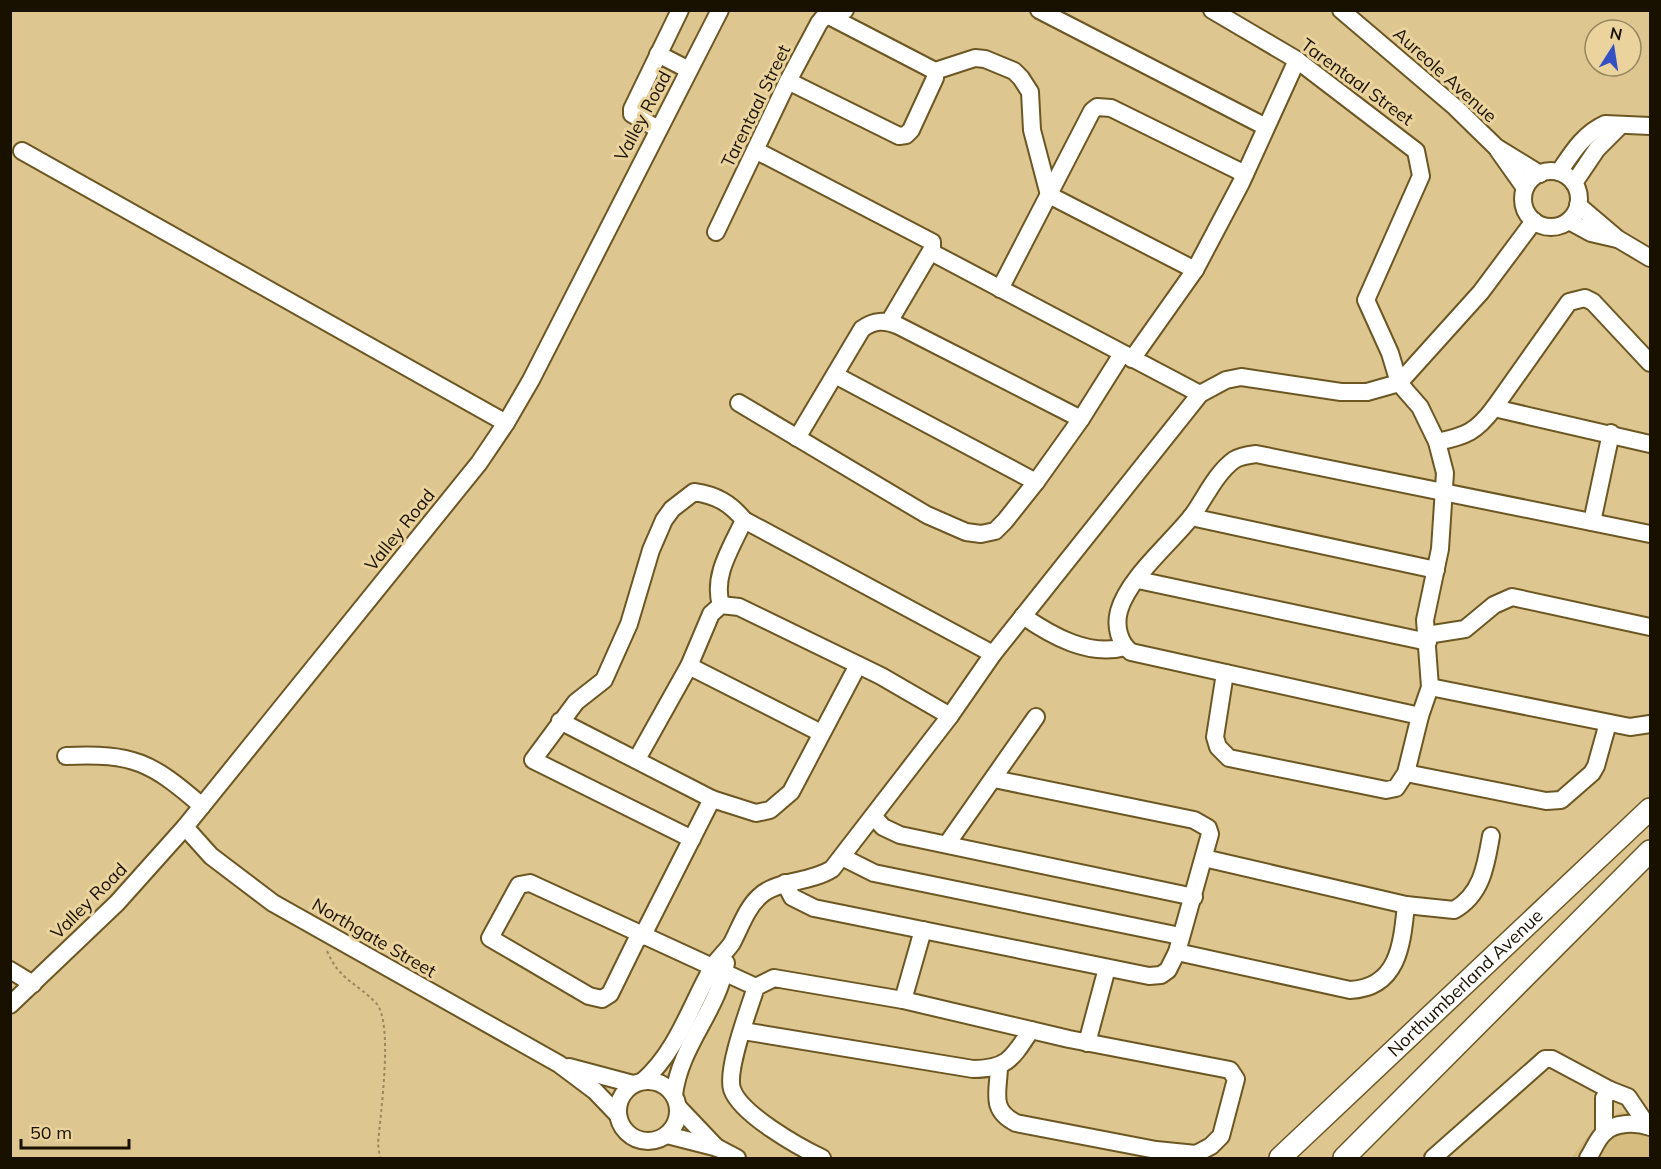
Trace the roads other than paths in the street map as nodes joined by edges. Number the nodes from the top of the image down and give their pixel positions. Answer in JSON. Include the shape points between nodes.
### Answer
{"nodes":[{"id":1,"x":680,"y":10,"type":"edge"},
{"id":2,"x":720,"y":10,"type":"edge"},
{"id":3,"x":1040,"y":10,"type":"edge"},
{"id":4,"x":1212,"y":10,"type":"edge"},
{"id":5,"x":1341,"y":10,"type":"edge"},
{"id":6,"x":837,"y":13,"type":"edge"},
{"id":7,"x":658,"y":54,"type":"junction"},
{"id":8,"x":1297,"y":60,"type":"junction"},
{"id":9,"x":689,"y":70,"type":"junction"},
{"id":10,"x":935,"y":71,"type":"junction"},
{"id":11,"x":788,"y":81,"type":"junction"},
{"id":12,"x":1621,"y":125,"type":"junction"},
{"id":13,"x":1650,"y":126,"type":"edge"},
{"id":14,"x":1266,"y":127,"type":"junction"},
{"id":15,"x":658,"y":129,"type":"junction"},
{"id":16,"x":1496,"y":147,"type":"junction"},
{"id":17,"x":22,"y":151,"type":"dead end"},
{"id":18,"x":757,"y":151,"type":"junction"},
{"id":19,"x":1559,"y":172,"type":"junction"},
{"id":20,"x":1245,"y":174,"type":"junction"},
{"id":21,"x":1540,"y":174,"type":"junction"},
{"id":22,"x":1574,"y":183,"type":"junction"},
{"id":23,"x":1525,"y":188,"type":"junction"},
{"id":24,"x":1049,"y":195,"type":"junction"},
{"id":25,"x":1578,"y":205,"type":"junction"},
{"id":26,"x":1534,"y":221,"type":"junction"},
{"id":27,"x":1569,"y":221,"type":"junction"},
{"id":28,"x":716,"y":232,"type":"dead end"},
{"id":29,"x":1618,"y":239,"type":"junction"},
{"id":30,"x":931,"y":252,"type":"junction"},
{"id":31,"x":1650,"y":258,"type":"edge"},
{"id":32,"x":1195,"y":270,"type":"junction"},
{"id":33,"x":1000,"y":289,"type":"junction"},
{"id":34,"x":889,"y":322,"type":"junction"},
{"id":35,"x":1127,"y":357,"type":"junction"},
{"id":36,"x":1650,"y":363,"type":"edge"},
{"id":37,"x":835,"y":375,"type":"junction"},
{"id":38,"x":1399,"y":383,"type":"junction"},
{"id":39,"x":1200,"y":394,"type":"junction"},
{"id":40,"x":739,"y":403,"type":"dead end"},
{"id":41,"x":1494,"y":408,"type":"junction"},
{"id":42,"x":1081,"y":419,"type":"junction"},
{"id":43,"x":506,"y":423,"type":"junction"},
{"id":44,"x":1611,"y":433,"type":"junction"},
{"id":45,"x":797,"y":438,"type":"junction"},
{"id":46,"x":1437,"y":442,"type":"junction"},
{"id":47,"x":1650,"y":444,"type":"edge"},
{"id":48,"x":1036,"y":482,"type":"junction"},
{"id":49,"x":1445,"y":494,"type":"junction"},
{"id":50,"x":1191,"y":517,"type":"junction"},
{"id":51,"x":744,"y":520,"type":"junction"},
{"id":52,"x":1592,"y":522,"type":"junction"},
{"id":53,"x":1650,"y":534,"type":"edge"},
{"id":54,"x":1436,"y":570,"type":"junction"},
{"id":55,"x":1138,"y":580,"type":"junction"},
{"id":56,"x":721,"y":605,"type":"junction"},
{"id":57,"x":1023,"y":616,"type":"junction"},
{"id":58,"x":1650,"y":627,"type":"edge"},
{"id":59,"x":1427,"y":639,"type":"junction"},
{"id":60,"x":1125,"y":647,"type":"junction"},
{"id":61,"x":993,"y":654,"type":"junction"},
{"id":62,"x":858,"y":665,"type":"junction"},
{"id":63,"x":689,"y":666,"type":"junction"},
{"id":64,"x":1225,"y":673,"type":"junction"},
{"id":65,"x":1430,"y":687,"type":"junction"},
{"id":66,"x":950,"y":716,"type":"junction"},
{"id":67,"x":1420,"y":716,"type":"junction"},
{"id":68,"x":1036,"y":717,"type":"dead end"},
{"id":69,"x":560,"y":721,"type":"junction"},
{"id":70,"x":1608,"y":723,"type":"junction"},
{"id":71,"x":1650,"y":724,"type":"edge"},
{"id":72,"x":820,"y":733,"type":"junction"},
{"id":73,"x":66,"y":756,"type":"dead end"},
{"id":74,"x":637,"y":759,"type":"junction"},
{"id":75,"x":1406,"y":773,"type":"junction"},
{"id":76,"x":994,"y":779,"type":"junction"},
{"id":77,"x":712,"y":800,"type":"junction"},
{"id":78,"x":202,"y":806,"type":"junction"},
{"id":79,"x":1650,"y":809,"type":"edge"},
{"id":80,"x":874,"y":817,"type":"junction"},
{"id":81,"x":185,"y":827,"type":"junction"},
{"id":82,"x":1491,"y":836,"type":"dead end"},
{"id":83,"x":692,"y":839,"type":"junction"},
{"id":84,"x":947,"y":844,"type":"junction"},
{"id":85,"x":1650,"y":851,"type":"edge"},
{"id":86,"x":842,"y":857,"type":"junction"},
{"id":87,"x":1204,"y":858,"type":"junction"},
{"id":88,"x":785,"y":884,"type":"junction"},
{"id":89,"x":1194,"y":897,"type":"junction"},
{"id":90,"x":1406,"y":905,"type":"junction"},
{"id":91,"x":923,"y":930,"type":"junction"},
{"id":92,"x":640,"y":936,"type":"junction"},
{"id":93,"x":1178,"y":944,"type":"junction"},
{"id":94,"x":1107,"y":968,"type":"junction"},
{"id":95,"x":719,"y":969,"type":"junction"},
{"id":96,"x":10,"y":970,"type":"edge"},
{"id":97,"x":33,"y":984,"type":"junction"},
{"id":98,"x":756,"y":987,"type":"junction"},
{"id":99,"x":903,"y":1000,"type":"junction"},
{"id":100,"x":10,"y":1005,"type":"edge"},
{"id":101,"x":1031,"y":1030,"type":"junction"},
{"id":102,"x":743,"y":1031,"type":"junction"},
{"id":103,"x":1087,"y":1043,"type":"junction"},
{"id":104,"x":681,"y":1045,"type":"junction"},
{"id":105,"x":559,"y":1064,"type":"junction"},
{"id":106,"x":999,"y":1068,"type":"junction"},
{"id":107,"x":638,"y":1082,"type":"junction"},
{"id":108,"x":1610,"y":1090,"type":"junction"},
{"id":109,"x":676,"y":1102,"type":"junction"},
{"id":110,"x":618,"y":1115,"type":"junction"},
{"id":111,"x":1649,"y":1126,"type":"edge"},
{"id":112,"x":1604,"y":1132,"type":"junction"},
{"id":113,"x":667,"y":1135,"type":"junction"},
{"id":114,"x":718,"y":1148,"type":"junction"},
{"id":115,"x":1155,"y":1154,"type":"edge"},
{"id":116,"x":737,"y":1158,"type":"edge"},
{"id":117,"x":822,"y":1158,"type":"edge"},
{"id":118,"x":1280,"y":1158,"type":"edge"},
{"id":119,"x":1344,"y":1158,"type":"edge"},
{"id":120,"x":1433,"y":1158,"type":"edge"},
{"id":121,"x":1588,"y":1158,"type":"edge"}],
"edges":[{"from":1,"to":7,"type":"street"},
{"from":2,"to":9,"type":"street","name":"Valley Road"},
{"from":3,"to":14,"type":"street"},
{"from":4,"to":8,"type":"street","name":"Tarentaal Street"},
{"from":5,"to":16,"type":"street","name":"Aureole Avenue"},
{"from":6,"to":10,"type":"street"},
{"from":6,"to":11,"type":"street","name":"Tarentaal Street","via":[[819,23]]},
{"from":7,"to":9,"type":"street"},
{"from":7,"to":15,"type":"street","via":[[632,114]]},
{"from":8,"to":14,"type":"street"},
{"from":8,"to":38,"type":"street","name":"Tarentaal Street","via":[[1406,141],[1420,161],[1421,176],[1366,300]]},
{"from":9,"to":15,"type":"street","name":"Valley Road"},
{"from":10,"to":11,"type":"street","via":[[911,130],[899,136]]},
{"from":10,"to":24,"type":"street","via":[[975,58],[1014,71],[1022,78],[1030,92],[1032,130]]},
{"from":11,"to":18,"type":"street","name":"Tarentaal Street"},
{"from":12,"to":13,"type":"street"},
{"from":12,"to":19,"type":"street","via":[[1605,124],[1590,133]]},
{"from":12,"to":22,"type":"street","via":[[1597,149]]},
{"from":14,"to":20,"type":"street"},
{"from":15,"to":43,"type":"street","name":"Valley Road"},
{"from":16,"to":21,"type":"street","name":"Aureole Avenue"},
{"from":16,"to":23,"type":"street","name":"Aureole Avenue"},
{"from":17,"to":43,"type":"street"},
{"from":18,"to":28,"type":"street","name":"Tarentaal Street"},
{"from":18,"to":30,"type":"street","via":[[932,242]]},
{"from":19,"to":21,"type":"street"},
{"from":19,"to":22,"type":"street"},
{"from":20,"to":24,"type":"street","via":[[1102,106],[1092,111]]},
{"from":20,"to":32,"type":"street"},
{"from":21,"to":23,"type":"street"},
{"from":22,"to":25,"type":"street"},
{"from":23,"to":26,"type":"street","name":"Aureole Avenue","via":[[1525,208]]},
{"from":24,"to":32,"type":"street"},
{"from":24,"to":33,"type":"street"},
{"from":25,"to":27,"type":"street"},
{"from":25,"to":29,"type":"street"},
{"from":26,"to":27,"type":"street","via":[[1549,227]]},
{"from":26,"to":38,"type":"street","via":[[1481,292]]},
{"from":27,"to":29,"type":"street","via":[[1591,233]]},
{"from":29,"to":31,"type":"street"},
{"from":30,"to":33,"type":"street"},
{"from":30,"to":34,"type":"street"},
{"from":32,"to":35,"type":"street"},
{"from":33,"to":35,"type":"street"},
{"from":34,"to":37,"type":"street","via":[[876,321],[862,329]]},
{"from":34,"to":42,"type":"street"},
{"from":35,"to":39,"type":"street"},
{"from":35,"to":42,"type":"street"},
{"from":36,"to":41,"type":"street","via":[[1593,302],[1577,298],[1569,302]]},
{"from":37,"to":45,"type":"street"},
{"from":37,"to":48,"type":"street"},
{"from":38,"to":39,"type":"street","via":[[1366,392],[1341,392],[1241,377]]},
{"from":38,"to":46,"type":"street","via":[[1420,407]]},
{"from":39,"to":57,"type":"street"},
{"from":40,"to":45,"type":"street"},
{"from":41,"to":44,"type":"street"},
{"from":41,"to":46,"type":"street","via":[[1480,427],[1462,437]]},
{"from":42,"to":48,"type":"street"},
{"from":43,"to":78,"type":"street","name":"Valley Road","via":[[472,471]]},
{"from":44,"to":47,"type":"street"},
{"from":44,"to":52,"type":"street"},
{"from":45,"to":48,"type":"street","via":[[927,514],[966,532],[995,531]]},
{"from":46,"to":49,"type":"street","via":[[1445,473]]},
{"from":49,"to":50,"type":"street","via":[[1256,454],[1235,459]]},
{"from":49,"to":52,"type":"street"},
{"from":49,"to":54,"type":"street"},
{"from":50,"to":54,"type":"street"},
{"from":50,"to":55,"type":"street"},
{"from":51,"to":56,"type":"street","via":[[718,579]]},
{"from":51,"to":61,"type":"street"},
{"from":51,"to":69,"type":"street","via":[[735,509],[710,494],[694,492],[672,509],[651,550],[629,624],[609,671],[597,688],[576,702]]},
{"from":52,"to":53,"type":"street"},
{"from":54,"to":59,"type":"street","via":[[1425,620]]},
{"from":55,"to":59,"type":"street"},
{"from":55,"to":60,"type":"street","via":[[1118,616],[1119,635]]},
{"from":56,"to":62,"type":"street","via":[[739,607]]},
{"from":56,"to":63,"type":"street","via":[[711,614]]},
{"from":57,"to":60,"type":"street","via":[[1051,635],[1087,648],[1110,652]]},
{"from":57,"to":61,"type":"street"},
{"from":58,"to":59,"type":"street","via":[[1512,597],[1494,605],[1465,629]]},
{"from":59,"to":65,"type":"street"},
{"from":60,"to":64,"type":"street","via":[[1131,652]]},
{"from":61,"to":66,"type":"street"},
{"from":62,"to":66,"type":"street"},
{"from":62,"to":72,"type":"street"},
{"from":63,"to":72,"type":"street"},
{"from":63,"to":74,"type":"street"},
{"from":64,"to":67,"type":"street"},
{"from":64,"to":75,"type":"street","via":[[1215,737],[1218,747],[1229,758],[1386,790],[1396,788]]},
{"from":65,"to":67,"type":"street"},
{"from":65,"to":70,"type":"street"},
{"from":66,"to":80,"type":"street"},
{"from":67,"to":75,"type":"street"},
{"from":68,"to":76,"type":"street"},
{"from":69,"to":74,"type":"street"},
{"from":69,"to":83,"type":"street","via":[[533,760]]},
{"from":70,"to":71,"type":"street","via":[[1630,727]]},
{"from":70,"to":75,"type":"street","via":[[1596,766],[1561,800],[1546,801]]},
{"from":72,"to":77,"type":"street","via":[[791,792],[770,810],[756,813]]},
{"from":73,"to":78,"type":"street","via":[[106,754],[133,759],[181,788]]},
{"from":74,"to":77,"type":"street"},
{"from":76,"to":84,"type":"street"},
{"from":76,"to":87,"type":"street","via":[[1194,820],[1208,828],[1210,834]]},
{"from":77,"to":83,"type":"street"},
{"from":78,"to":81,"type":"street","name":"Valley Road"},
{"from":79,"to":118,"type":"main road","name":"Northumberland Avenue"},
{"from":80,"to":84,"type":"street","via":[[890,832]]},
{"from":80,"to":86,"type":"street"},
{"from":81,"to":97,"type":"street","name":"Valley Road","via":[[117,903]]},
{"from":81,"to":105,"type":"street","name":"Northgate Street","via":[[211,856],[273,903]]},
{"from":82,"to":90,"type":"street","via":[[1481,882],[1461,906],[1454,910]]},
{"from":83,"to":92,"type":"street"},
{"from":84,"to":89,"type":"street"},
{"from":85,"to":119,"type":"main road","name":"Northumberland Avenue"},
{"from":86,"to":88,"type":"street","via":[[821,876]]},
{"from":86,"to":93,"type":"street","via":[[874,873]]},
{"from":87,"to":89,"type":"street"},
{"from":87,"to":90,"type":"street"},
{"from":88,"to":91,"type":"street","via":[[792,897],[807,906]]},
{"from":88,"to":95,"type":"street","via":[[761,894],[753,903]]},
{"from":89,"to":93,"type":"street"},
{"from":90,"to":93,"type":"street","via":[[1397,958],[1389,970],[1364,989],[1350,990]]},
{"from":91,"to":94,"type":"street"},
{"from":91,"to":99,"type":"street"},
{"from":92,"to":92,"type":"street","via":[[523,883],[514,891],[490,938],[589,996],[603,999],[610,994]]},
{"from":92,"to":95,"type":"street"},
{"from":93,"to":94,"type":"street","via":[[1168,970],[1161,975]]},
{"from":94,"to":103,"type":"street"},
{"from":95,"to":98,"type":"street"},
{"from":95,"to":104,"type":"street"},
{"from":96,"to":97,"type":"street"},
{"from":97,"to":100,"type":"street","name":"Valley Road"},
{"from":98,"to":99,"type":"street","via":[[766,980],[783,977]]},
{"from":98,"to":102,"type":"street"},
{"from":99,"to":101,"type":"street"},
{"from":101,"to":103,"type":"street"},
{"from":101,"to":106,"type":"street","via":[[1019,1049]]},
{"from":102,"to":106,"type":"street","via":[[974,1069]]},
{"from":102,"to":117,"type":"street","via":[[731,1073],[733,1091],[752,1114]]},
{"from":103,"to":115,"type":"street","via":[[1230,1070],[1236,1079],[1221,1137],[1196,1154]]},
{"from":104,"to":107,"type":"street"},
{"from":104,"to":109,"type":"street"},
{"from":105,"to":107,"type":"street","name":"Northgate Street"},
{"from":105,"to":110,"type":"street","name":"Northgate Street","via":[[595,1091]]},
{"from":106,"to":115,"type":"street","via":[[997,1106],[1004,1117]]},
{"from":107,"to":109,"type":"street","via":[[662,1084]]},
{"from":107,"to":110,"type":"street","via":[[620,1099]]},
{"from":108,"to":111,"type":"street","via":[[1628,1097]]},
{"from":108,"to":112,"type":"street","via":[[1604,1098]]},
{"from":108,"to":120,"type":"street","via":[[1552,1059],[1545,1059]]},
{"from":109,"to":113,"type":"street","via":[[674,1128]]},
{"from":109,"to":114,"type":"street"},
{"from":110,"to":113,"type":"street","via":[[623,1128],[638,1140]]},
{"from":111,"to":112,"type":"street","via":[[1618,1126]]},
{"from":112,"to":121,"type":"street"},
{"from":113,"to":114,"type":"street"},
{"from":114,"to":116,"type":"street"}]}
